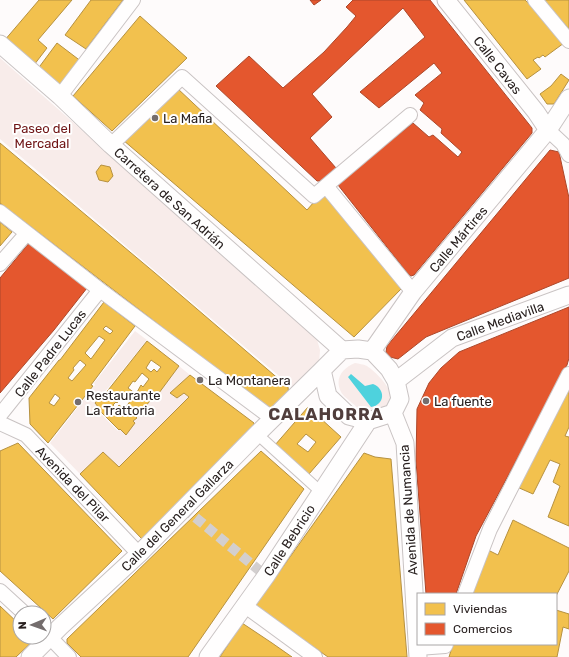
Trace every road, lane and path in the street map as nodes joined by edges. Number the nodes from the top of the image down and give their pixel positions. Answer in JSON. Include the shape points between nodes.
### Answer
{"nodes":[{"id":1,"x":133,"y":0,"type":"edge"},
{"id":2,"x":446,"y":0,"type":"edge"},
{"id":3,"x":535,"y":0,"type":"edge"},
{"id":4,"x":569,"y":41,"type":"edge"},
{"id":5,"x":0,"y":44,"type":"edge"},
{"id":6,"x":60,"y":96,"type":"junction"},
{"id":7,"x":569,"y":98,"type":"edge"},
{"id":8,"x":410,"y":115,"type":"dead end"},
{"id":9,"x":548,"y":130,"type":"junction"},
{"id":10,"x":111,"y":145,"type":"junction"},
{"id":11,"x":569,"y":155,"type":"edge"},
{"id":12,"x":326,"y":186,"type":"junction"},
{"id":13,"x":0,"y":212,"type":"edge"},
{"id":14,"x":27,"y":233,"type":"junction"},
{"id":15,"x":0,"y":264,"type":"edge"},
{"id":16,"x":100,"y":290,"type":"junction"},
{"id":17,"x":413,"y":292,"type":"junction"},
{"id":18,"x":569,"y":295,"type":"edge"},
{"id":19,"x":342,"y":350,"type":"junction"},
{"id":20,"x":372,"y":351,"type":"junction"},
{"id":21,"x":322,"y":370,"type":"junction"},
{"id":22,"x":569,"y":374,"type":"edge"},
{"id":23,"x":396,"y":381,"type":"junction"},
{"id":24,"x":393,"y":413,"type":"junction"},
{"id":25,"x":0,"y":415,"type":"edge"},
{"id":26,"x":272,"y":419,"type":"junction"},
{"id":27,"x":368,"y":421,"type":"junction"},
{"id":28,"x":0,"y":424,"type":"edge"},
{"id":29,"x":257,"y":434,"type":"junction"},
{"id":30,"x":321,"y":492,"type":"junction"},
{"id":31,"x":139,"y":554,"type":"junction"},
{"id":32,"x":0,"y":591,"type":"edge"},
{"id":33,"x":465,"y":593,"type":"edge"},
{"id":34,"x":15,"y":605,"type":"edge"},
{"id":35,"x":244,"y":605,"type":"junction"},
{"id":36,"x":52,"y":630,"type":"edge"},
{"id":37,"x":417,"y":637,"type":"edge"},
{"id":38,"x":52,"y":639,"type":"edge"},
{"id":39,"x":39,"y":645,"type":"edge"},
{"id":40,"x":446,"y":645,"type":"edge"},
{"id":41,"x":418,"y":653,"type":"edge"},
{"id":42,"x":30,"y":657,"type":"edge"},
{"id":43,"x":69,"y":657,"type":"edge"},
{"id":44,"x":208,"y":657,"type":"edge"},
{"id":45,"x":315,"y":657,"type":"edge"}],
"edges":[{"from":1,"to":6,"type":"street"},
{"from":2,"to":9,"type":"street","name":"Calle Cavas"},
{"from":3,"to":4,"type":"street"},
{"from":5,"to":6,"type":"street","name":"Carretera de San Adrián"},
{"from":6,"to":10,"type":"street","name":"Carretera de San Adrián"},
{"from":7,"to":9,"type":"street","name":"Calle Mártires"},
{"from":8,"to":12,"type":"street"},
{"from":9,"to":11,"type":"street","via":[[563,144]]},
{"from":9,"to":17,"type":"street","name":"Calle Mártires"},
{"from":10,"to":12,"type":"street","via":[[182,77],[314,196]]},
{"from":10,"to":19,"type":"street","name":"Carretera de San Adrián"},
{"from":12,"to":17,"type":"street"},
{"from":13,"to":14,"type":"street"},
{"from":14,"to":15,"type":"street"},
{"from":14,"to":16,"type":"street"},
{"from":16,"to":25,"type":"street","name":"Calle Padre Lucas"},
{"from":16,"to":26,"type":"street"},
{"from":17,"to":20,"type":"street","name":"Calle Mártires"},
{"from":18,"to":23,"type":"street","name":"Calle Mediavilla","via":[[452,338]]},
{"from":19,"to":20,"type":"street"},
{"from":19,"to":21,"type":"street"},
{"from":20,"to":23,"type":"street","via":[[389,369]]},
{"from":21,"to":26,"type":"street","name":"Calle del General Gallarza"},
{"from":21,"to":27,"type":"street","via":[[328,396],[349,416]]},
{"from":22,"to":33,"type":"street","via":[[490,529]]},
{"from":23,"to":24,"type":"street","via":[[400,398]]},
{"from":24,"to":27,"type":"street"},
{"from":24,"to":37,"type":"street","name":"Avenida de Numancia","via":[[405,443]]},
{"from":26,"to":29,"type":"street","name":"Calle del General Gallarza"},
{"from":27,"to":30,"type":"street","name":"Calle Bebricio"},
{"from":28,"to":31,"type":"street","name":"Avenida del Pilar","via":[[26,435]]},
{"from":29,"to":30,"type":"street"},
{"from":29,"to":31,"type":"street","name":"Calle del General Gallarza"},
{"from":30,"to":35,"type":"street","name":"Calle Bebricio"},
{"from":31,"to":36,"type":"street","name":"Calle del General Gallarza"},
{"from":32,"to":34,"type":"street"},
{"from":35,"to":44,"type":"street","name":"Calle Bebricio"},
{"from":35,"to":45,"type":"street"},
{"from":38,"to":43,"type":"street"},
{"from":39,"to":42,"type":"street","name":"Calle del General Gallarza"},
{"from":40,"to":41,"type":"street"}]}
